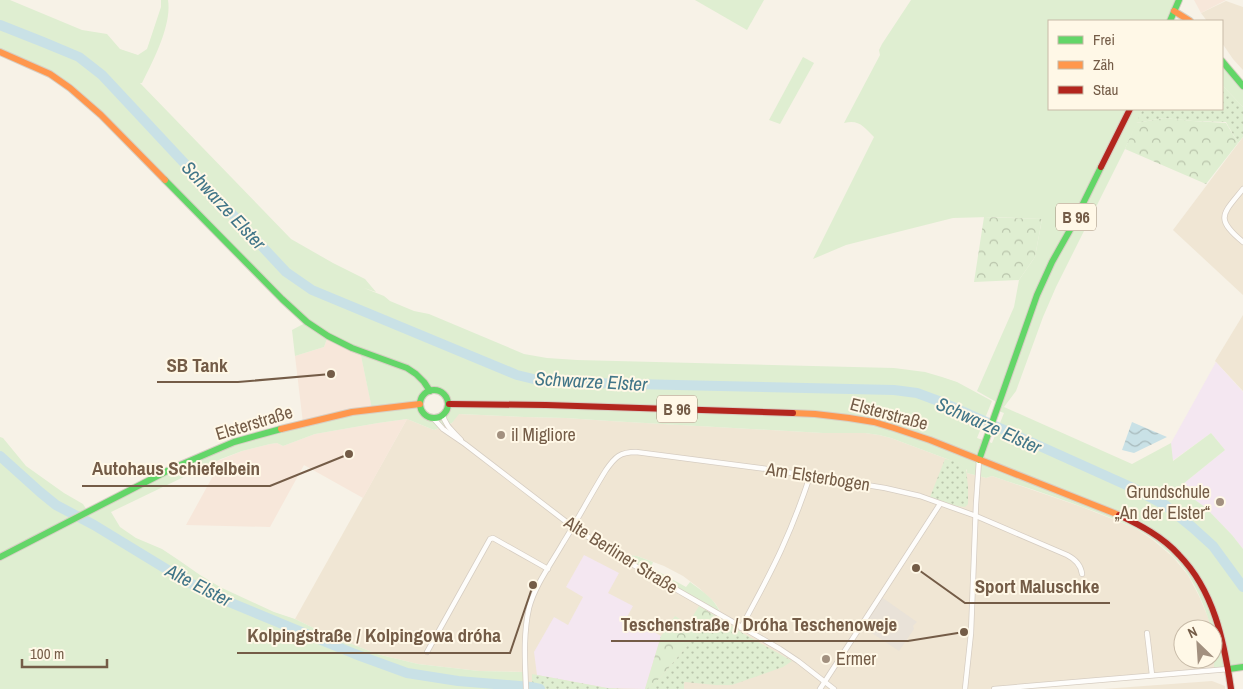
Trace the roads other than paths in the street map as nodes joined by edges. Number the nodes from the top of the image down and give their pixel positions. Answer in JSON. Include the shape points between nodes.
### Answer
{"nodes":[{"id":1,"x":1179,"y":0,"type":"edge"},
{"id":2,"x":1174,"y":10,"type":"junction"},
{"id":3,"x":1170,"y":20,"type":"edge"},
{"id":4,"x":1189,"y":20,"type":"edge"},
{"id":5,"x":0,"y":52,"type":"edge"},
{"id":6,"x":1223,"y":62,"type":"edge"},
{"id":7,"x":1243,"y":86,"type":"edge"},
{"id":8,"x":1130,"y":110,"type":"edge"},
{"id":9,"x":1243,"y":188,"type":"edge"},
{"id":10,"x":1243,"y":242,"type":"edge"},
{"id":11,"x":430,"y":391,"type":"junction"},
{"id":12,"x":420,"y":404,"type":"junction"},
{"id":13,"x":448,"y":404,"type":"junction"},
{"id":14,"x":443,"y":415,"type":"junction"},
{"id":15,"x":434,"y":418,"type":"junction"},
{"id":16,"x":465,"y":444,"type":"junction"},
{"id":17,"x":979,"y":460,"type":"junction"},
{"id":18,"x":810,"y":476,"type":"junction"},
{"id":19,"x":940,"y":504,"type":"junction"},
{"id":20,"x":976,"y":516,"type":"junction"},
{"id":21,"x":573,"y":527,"type":"junction"},
{"id":22,"x":0,"y":557,"type":"edge"},
{"id":23,"x":548,"y":569,"type":"junction"},
{"id":24,"x":1082,"y":574,"type":"dead end"},
{"id":25,"x":741,"y":628,"type":"junction"},
{"id":26,"x":1147,"y":633,"type":"dead end"},
{"id":27,"x":427,"y":652,"type":"dead end"},
{"id":28,"x":1243,"y":668,"type":"edge"},
{"id":29,"x":1229,"y":669,"type":"junction"},
{"id":30,"x":1152,"y":675,"type":"junction"},
{"id":31,"x":824,"y":682,"type":"junction"},
{"id":32,"x":526,"y":689,"type":"edge"},
{"id":33,"x":820,"y":689,"type":"edge"},
{"id":34,"x":834,"y":689,"type":"edge"},
{"id":35,"x":965,"y":689,"type":"edge"},
{"id":36,"x":994,"y":689,"type":"edge"},
{"id":37,"x":1232,"y":689,"type":"edge"}],
"edges":[{"from":1,"to":2,"type":"main road"},
{"from":2,"to":3,"type":"main road"},
{"from":2,"to":4,"type":"main road"},
{"from":5,"to":11,"type":"main road","via":[[51,75],[102,115],[307,322],[352,348],[407,368]]},
{"from":6,"to":7,"type":"main road"},
{"from":8,"to":17,"type":"main road","number":"B 96","via":[[1037,295]]},
{"from":9,"to":10,"type":"street","via":[[1226,211],[1224,220]]},
{"from":11,"to":12,"type":"main road"},
{"from":11,"to":13,"type":"main road","via":[[444,394]]},
{"from":12,"to":15,"type":"main road","via":[[422,412]]},
{"from":12,"to":22,"type":"main road","name":"Elsterstraße","via":[[352,412],[234,442],[171,469]]},
{"from":13,"to":14,"type":"main road"},
{"from":13,"to":17,"type":"main road","name":"Elsterstraße","number":"B 96","via":[[836,416],[882,424]]},
{"from":14,"to":15,"type":"main road"},
{"from":14,"to":16,"type":"street","name":"Alte Berliner Straße","via":[[448,427]]},
{"from":15,"to":16,"type":"street","name":"Alte Berliner Straße","via":[[443,429]]},
{"from":16,"to":21,"type":"street","name":"Alte Berliner Straße"},
{"from":17,"to":20,"type":"street"},
{"from":17,"to":29,"type":"main road","name":"Elsterstraße","via":[[1125,517],[1171,547],[1192,570],[1205,592],[1214,612]]},
{"from":18,"to":19,"type":"street","name":"Am Elsterbogen","via":[[920,496]]},
{"from":18,"to":21,"type":"street","name":"Am Elsterbogen","via":[[628,452],[610,464]]},
{"from":18,"to":25,"type":"street","via":[[782,548]]},
{"from":19,"to":20,"type":"street","name":"Am Elsterbogen"},
{"from":19,"to":31,"type":"street"},
{"from":20,"to":24,"type":"street","name":"Am Elsterbogen","via":[[1067,555],[1081,568]]},
{"from":20,"to":35,"type":"street"},
{"from":21,"to":23,"type":"street","name":"Am Elsterbogen"},
{"from":21,"to":25,"type":"street","name":"Alte Berliner Straße"},
{"from":23,"to":27,"type":"street","via":[[490,539]]},
{"from":23,"to":32,"type":"street","name":"Am Elsterbogen","via":[[536,590],[526,624]]},
{"from":25,"to":31,"type":"street","name":"Alte Berliner Straße","via":[[780,649]]},
{"from":26,"to":30,"type":"street"},
{"from":28,"to":29,"type":"main road"},
{"from":29,"to":30,"type":"street"},
{"from":29,"to":37,"type":"main road","name":"Elsterstraße"},
{"from":30,"to":36,"type":"street"},
{"from":31,"to":33,"type":"street"},
{"from":31,"to":34,"type":"street","name":"Alte Berliner Straße"}]}
